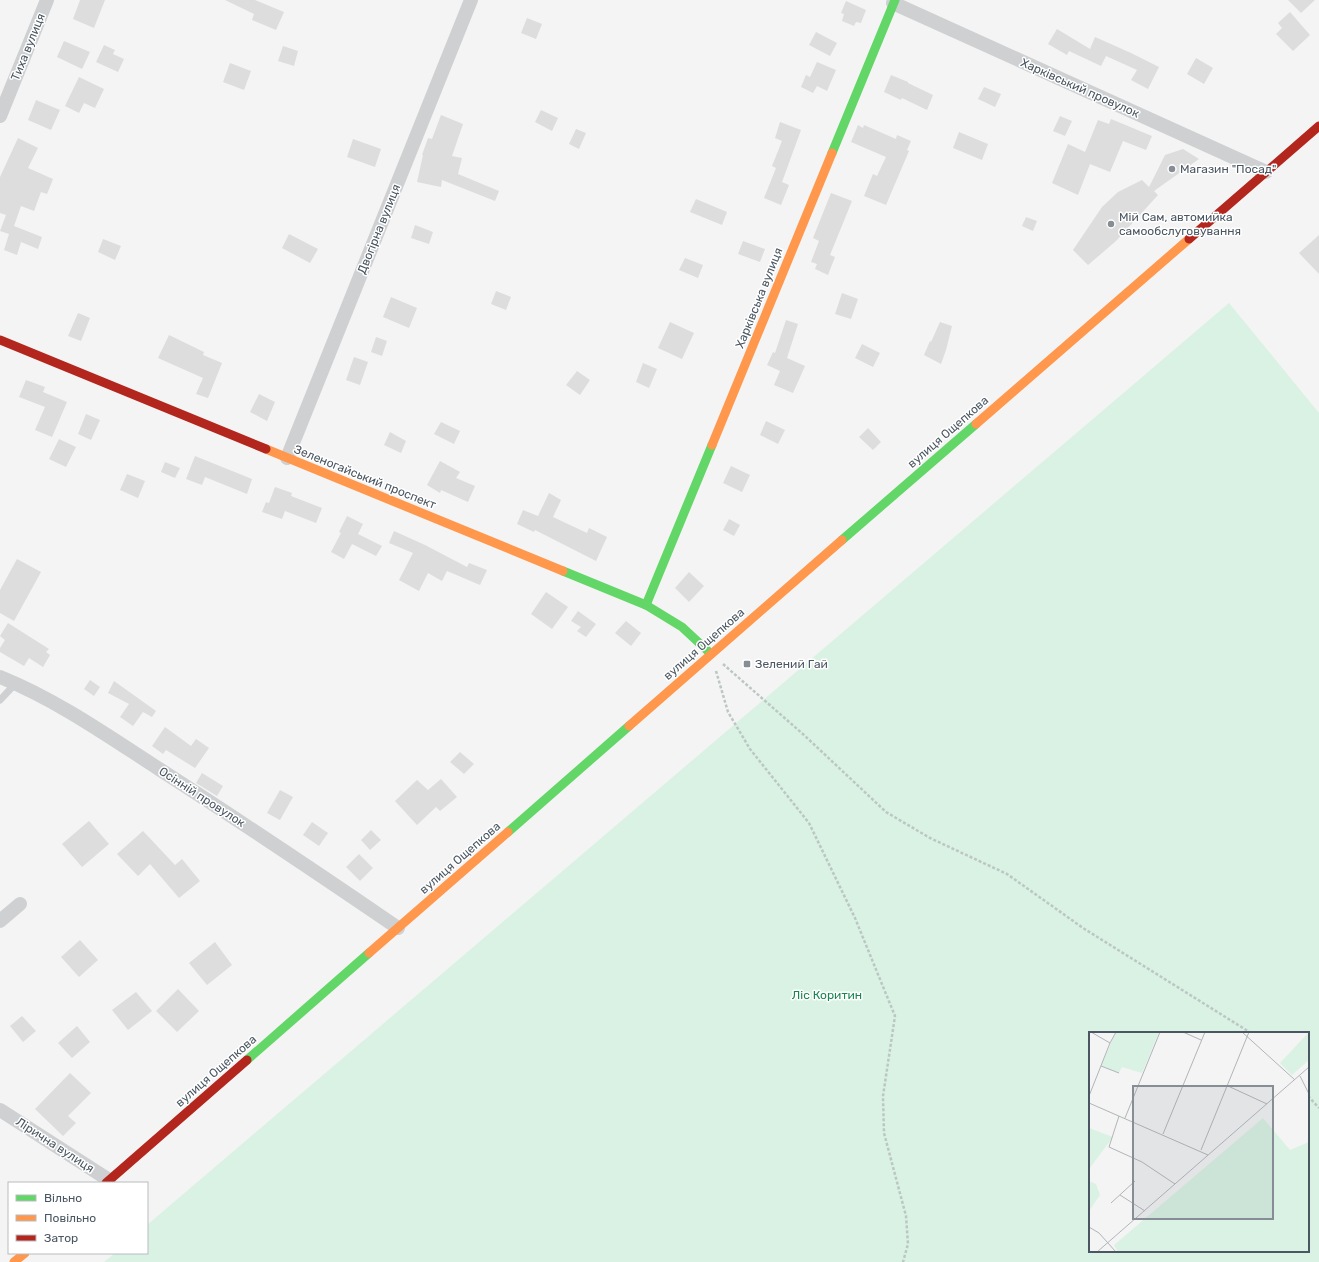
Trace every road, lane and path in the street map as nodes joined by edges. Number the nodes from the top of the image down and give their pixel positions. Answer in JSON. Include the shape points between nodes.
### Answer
{"nodes":[{"id":1,"x":47,"y":0,"type":"edge"},
{"id":2,"x":471,"y":0,"type":"edge"},
{"id":3,"x":894,"y":2,"type":"edge"},
{"id":4,"x":0,"y":116,"type":"edge"},
{"id":5,"x":1319,"y":126,"type":"edge"},
{"id":6,"x":1266,"y":172,"type":"junction"},
{"id":7,"x":0,"y":340,"type":"edge"},
{"id":8,"x":287,"y":458,"type":"junction"},
{"id":9,"x":646,"y":606,"type":"junction"},
{"id":10,"x":711,"y":654,"type":"junction"},
{"id":11,"x":0,"y":676,"type":"edge"},
{"id":12,"x":16,"y":683,"type":"junction"},
{"id":13,"x":0,"y":700,"type":"edge"},
{"id":14,"x":20,"y":904,"type":"dead end"},
{"id":15,"x":0,"y":921,"type":"edge"},
{"id":16,"x":398,"y":928,"type":"junction"},
{"id":17,"x":1249,"y":1032,"type":"edge"},
{"id":18,"x":1309,"y":1097,"type":"edge"},
{"id":19,"x":1319,"y":1108,"type":"edge"},
{"id":20,"x":0,"y":1110,"type":"edge"},
{"id":21,"x":108,"y":1181,"type":"edge"},
{"id":22,"x":24,"y":1254,"type":"edge"},
{"id":23,"x":14,"y":1262,"type":"edge"},
{"id":24,"x":903,"y":1262,"type":"edge"}],
"edges":[{"from":1,"to":4,"type":"street","name":"Тиха вулиця"},
{"from":2,"to":8,"type":"street","name":"Двогірна вулиця"},
{"from":3,"to":6,"type":"street","name":"Харківський провулок"},
{"from":3,"to":9,"type":"main road","name":"Харківська вулиця"},
{"from":5,"to":6,"type":"main road","name":"вулиця Ощепкова"},
{"from":6,"to":10,"type":"main road","name":"вулиця Ощепкова"},
{"from":7,"to":8,"type":"main road","name":"Зеленогайський проспект"},
{"from":8,"to":9,"type":"main road","name":"Зеленогайський проспект"},
{"from":9,"to":10,"type":"main road","name":"Зеленогайський проспект","via":[[682,627]]},
{"from":10,"to":16,"type":"main road","name":"вулиця Ощепкова"},
{"from":10,"to":17,"type":"path","via":[[804,735],[886,812],[930,838],[1007,874],[1083,928]]},
{"from":10,"to":24,"type":"path","via":[[728,712],[750,749],[809,823],[855,918],[895,1016],[883,1096],[884,1133],[906,1216],[908,1244]]},
{"from":11,"to":12,"type":"street","name":"Осінній провулок"},
{"from":12,"to":13,"type":"lane"},
{"from":12,"to":16,"type":"street","name":"Осінній провулок","via":[[88,723],[241,821]]},
{"from":14,"to":15,"type":"street"},
{"from":16,"to":21,"type":"main road","name":"вулиця Ощепкова"},
{"from":18,"to":19,"type":"path"},
{"from":20,"to":21,"type":"street","name":"Лірична вулиця"},
{"from":22,"to":23,"type":"main road"}]}
